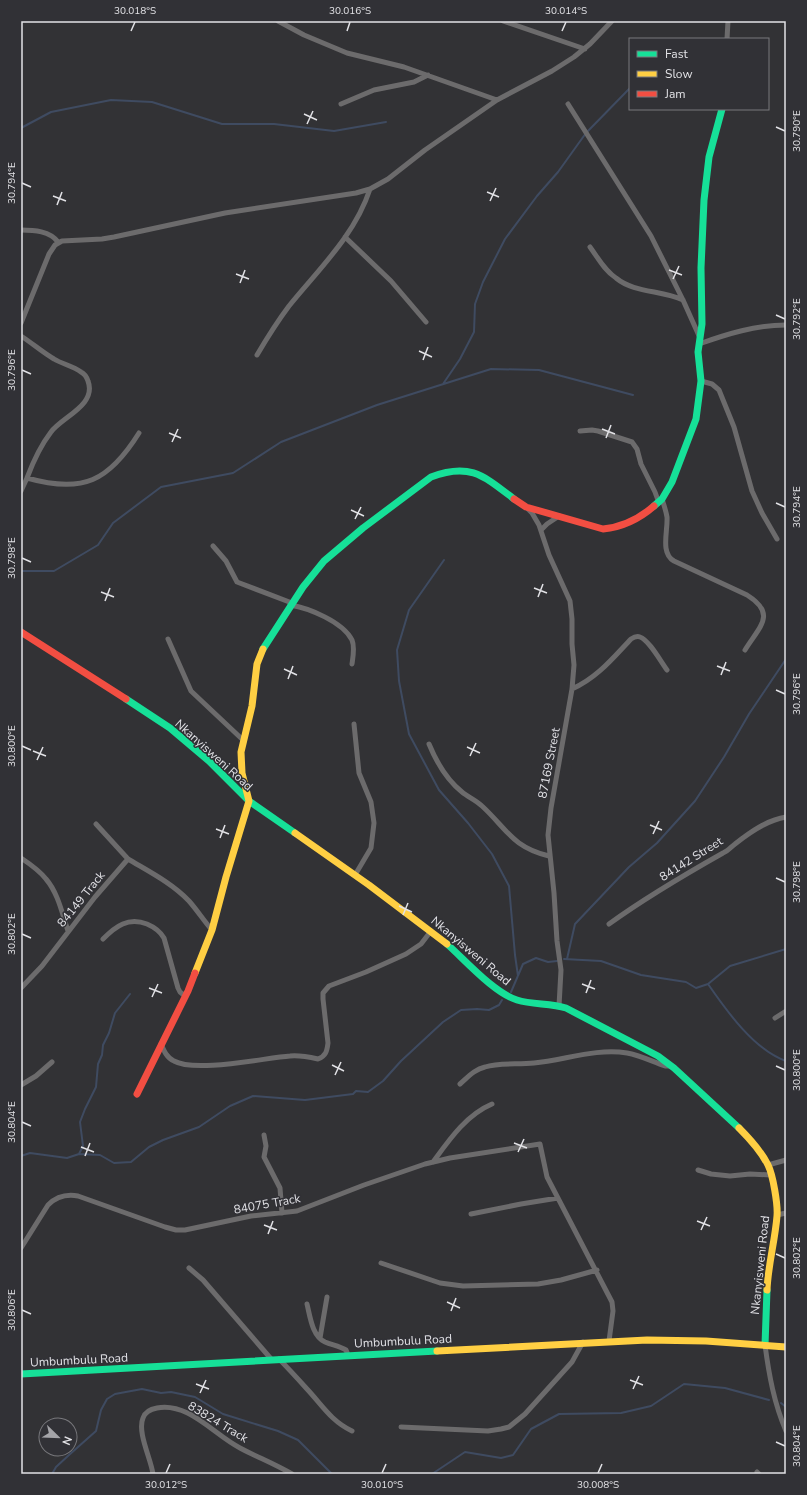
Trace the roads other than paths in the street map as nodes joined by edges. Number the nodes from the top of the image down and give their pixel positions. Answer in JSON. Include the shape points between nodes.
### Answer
{"nodes":[{"id":1,"x":278,"y":21,"type":"edge"},
{"id":2,"x":503,"y":21,"type":"edge"},
{"id":3,"x":612,"y":21,"type":"edge"},
{"id":4,"x":728,"y":21,"type":"edge"},
{"id":5,"x":727,"y":38,"type":"edge"},
{"id":6,"x":585,"y":49,"type":"junction"},
{"id":7,"x":428,"y":75,"type":"junction"},
{"id":8,"x":497,"y":100,"type":"junction"},
{"id":9,"x":341,"y":104,"type":"dead end"},
{"id":10,"x":568,"y":104,"type":"dead end"},
{"id":11,"x":722,"y":110,"type":"edge"},
{"id":12,"x":370,"y":189,"type":"junction"},
{"id":13,"x":21,"y":230,"type":"edge"},
{"id":14,"x":345,"y":237,"type":"junction"},
{"id":15,"x":58,"y":242,"type":"junction"},
{"id":16,"x":590,"y":247,"type":"dead end"},
{"id":17,"x":683,"y":300,"type":"junction"},
{"id":18,"x":426,"y":322,"type":"dead end"},
{"id":19,"x":21,"y":323,"type":"edge"},
{"id":20,"x":786,"y":325,"type":"edge"},
{"id":21,"x":21,"y":336,"type":"edge"},
{"id":22,"x":700,"y":341,"type":"junction"},
{"id":23,"x":257,"y":355,"type":"dead end"},
{"id":24,"x":701,"y":381,"type":"junction"},
{"id":25,"x":580,"y":431,"type":"dead end"},
{"id":26,"x":139,"y":432,"type":"dead end"},
{"id":27,"x":27,"y":478,"type":"junction"},
{"id":28,"x":21,"y":491,"type":"edge"},
{"id":29,"x":661,"y":501,"type":"junction"},
{"id":30,"x":526,"y":507,"type":"junction"},
{"id":31,"x":559,"y":516,"type":"junction"},
{"id":32,"x":541,"y":530,"type":"junction"},
{"id":33,"x":777,"y":539,"type":"dead end"},
{"id":34,"x":213,"y":546,"type":"dead end"},
{"id":35,"x":291,"y":604,"type":"junction"},
{"id":36,"x":21,"y":632,"type":"edge"},
{"id":37,"x":168,"y":639,"type":"dead end"},
{"id":38,"x":745,"y":650,"type":"dead end"},
{"id":39,"x":352,"y":664,"type":"dead end"},
{"id":40,"x":667,"y":670,"type":"dead end"},
{"id":41,"x":572,"y":689,"type":"junction"},
{"id":42,"x":354,"y":724,"type":"dead end"},
{"id":43,"x":243,"y":740,"type":"junction"},
{"id":44,"x":429,"y":744,"type":"dead end"},
{"id":45,"x":249,"y":801,"type":"junction"},
{"id":46,"x":786,"y":817,"type":"edge"},
{"id":47,"x":96,"y":824,"type":"dead end"},
{"id":48,"x":549,"y":856,"type":"junction"},
{"id":49,"x":21,"y":858,"type":"edge"},
{"id":50,"x":128,"y":858,"type":"junction"},
{"id":51,"x":355,"y":875,"type":"junction"},
{"id":52,"x":609,"y":924,"type":"dead end"},
{"id":53,"x":212,"y":930,"type":"junction"},
{"id":54,"x":430,"y":930,"type":"junction"},
{"id":55,"x":68,"y":931,"type":"junction"},
{"id":56,"x":103,"y":939,"type":"dead end"},
{"id":57,"x":22,"y":984,"type":"edge"},
{"id":58,"x":185,"y":996,"type":"junction"},
{"id":59,"x":559,"y":1006,"type":"junction"},
{"id":60,"x":786,"y":1011,"type":"edge"},
{"id":61,"x":775,"y":1018,"type":"dead end"},
{"id":62,"x":161,"y":1044,"type":"junction"},
{"id":63,"x":52,"y":1062,"type":"dead end"},
{"id":64,"x":671,"y":1066,"type":"junction"},
{"id":65,"x":460,"y":1084,"type":"dead end"},
{"id":66,"x":21,"y":1085,"type":"edge"},
{"id":67,"x":137,"y":1094,"type":"dead end"},
{"id":68,"x":492,"y":1104,"type":"dead end"},
{"id":69,"x":264,"y":1135,"type":"dead end"},
{"id":70,"x":786,"y":1160,"type":"edge"},
{"id":71,"x":433,"y":1162,"type":"junction"},
{"id":72,"x":768,"y":1165,"type":"junction"},
{"id":73,"x":698,"y":1170,"type":"dead end"},
{"id":74,"x":771,"y":1175,"type":"junction"},
{"id":75,"x":558,"y":1198,"type":"junction"},
{"id":76,"x":786,"y":1213,"type":"edge"},
{"id":77,"x":282,"y":1214,"type":"junction"},
{"id":78,"x":471,"y":1214,"type":"dead end"},
{"id":79,"x":777,"y":1215,"type":"junction"},
{"id":80,"x":21,"y":1248,"type":"edge"},
{"id":81,"x":381,"y":1263,"type":"dead end"},
{"id":82,"x":189,"y":1268,"type":"dead end"},
{"id":83,"x":596,"y":1270,"type":"junction"},
{"id":84,"x":327,"y":1297,"type":"dead end"},
{"id":85,"x":307,"y":1304,"type":"dead end"},
{"id":86,"x":320,"y":1338,"type":"junction"},
{"id":87,"x":609,"y":1341,"type":"junction"},
{"id":88,"x":582,"y":1342,"type":"junction"},
{"id":89,"x":765,"y":1345,"type":"junction"},
{"id":90,"x":786,"y":1346,"type":"edge"},
{"id":91,"x":348,"y":1356,"type":"junction"},
{"id":92,"x":275,"y":1360,"type":"junction"},
{"id":93,"x":21,"y":1374,"type":"edge"},
{"id":94,"x":401,"y":1427,"type":"dead end"},
{"id":95,"x":352,"y":1431,"type":"dead end"},
{"id":96,"x":786,"y":1431,"type":"edge"},
{"id":97,"x":153,"y":1474,"type":"edge"},
{"id":98,"x":292,"y":1474,"type":"edge"}],
"edges":[{"from":1,"to":7,"type":"street","via":[[304,36],[347,53]]},
{"from":2,"to":6,"type":"street"},
{"from":3,"to":6,"type":"street"},
{"from":4,"to":5,"type":"street"},
{"from":6,"to":8,"type":"street","via":[[552,71]]},
{"from":7,"to":8,"type":"street"},
{"from":7,"to":9,"type":"street","via":[[414,82],[374,90]]},
{"from":8,"to":12,"type":"street","via":[[388,179]]},
{"from":10,"to":17,"type":"street","via":[[651,236]]},
{"from":11,"to":22,"type":"street","via":[[708,157],[705,184]]},
{"from":12,"to":14,"type":"street","via":[[362,210]]},
{"from":12,"to":15,"type":"street","via":[[225,214],[120,236]]},
{"from":13,"to":15,"type":"street","via":[[47,234]]},
{"from":14,"to":18,"type":"street","via":[[391,281]]},
{"from":14,"to":23,"type":"street","via":[[278,320]]},
{"from":15,"to":19,"type":"street","via":[[49,254]]},
{"from":16,"to":17,"type":"street","via":[[610,273],[625,284],[674,295]]},
{"from":17,"to":22,"type":"street"},
{"from":20,"to":22,"type":"street","via":[[741,331]]},
{"from":21,"to":27,"type":"street","via":[[53,359],[81,372],[90,385],[85,401],[50,434]]},
{"from":22,"to":24,"type":"street","via":[[698,352]]},
{"from":24,"to":29,"type":"street","via":[[696,419],[676,472]]},
{"from":24,"to":33,"type":"street","via":[[712,384],[719,390],[734,427],[752,491]]},
{"from":25,"to":29,"type":"street","via":[[598,431],[632,442]]},
{"from":26,"to":27,"type":"street","via":[[129,449],[112,468],[92,480],[61,485]]},
{"from":27,"to":28,"type":"street"},
{"from":29,"to":31,"type":"street","via":[[635,520],[614,528],[602,529]]},
{"from":29,"to":38,"type":"street","via":[[667,519],[666,553],[669,557],[747,595],[762,608],[763,622]]},
{"from":30,"to":31,"type":"street"},
{"from":30,"to":32,"type":"street","name":"87169 Street"},
{"from":30,"to":35,"type":"street","via":[[476,473],[453,471],[436,475],[363,528],[324,561]]},
{"from":31,"to":32,"type":"street"},
{"from":32,"to":41,"type":"street","name":"87169 Street","via":[[571,607],[574,666]]},
{"from":34,"to":35,"type":"street","via":[[226,561],[237,582]]},
{"from":35,"to":39,"type":"street","via":[[319,614],[348,634],[353,645]]},
{"from":35,"to":43,"type":"street","via":[[260,656],[251,711]]},
{"from":36,"to":45,"type":"street","name":"Nkanyisweni Road","via":[[170,728],[209,761]]},
{"from":37,"to":43,"type":"street","via":[[191,691]]},
{"from":40,"to":41,"type":"street","via":[[646,641],[636,637],[631,639],[601,671]]},
{"from":41,"to":48,"type":"street","name":"87169 Street","via":[[550,808]]},
{"from":42,"to":51,"type":"street","via":[[359,773],[371,802],[374,823],[371,848]]},
{"from":43,"to":45,"type":"street","via":[[241,763]]},
{"from":44,"to":48,"type":"street","via":[[439,764],[462,792],[482,806],[518,843]]},
{"from":45,"to":51,"type":"street","name":"Nkanyisweni Road"},
{"from":45,"to":53,"type":"street"},
{"from":46,"to":52,"type":"street","name":"84142 Street","via":[[757,828],[726,852],[645,899]]},
{"from":47,"to":50,"type":"street"},
{"from":48,"to":59,"type":"street","name":"87169 Street","via":[[561,966]]},
{"from":49,"to":55,"type":"street","via":[[46,879],[60,903]]},
{"from":50,"to":53,"type":"street","via":[[189,901]]},
{"from":50,"to":55,"type":"street","name":"84149 Track"},
{"from":51,"to":54,"type":"street","name":"Nkanyisweni Road"},
{"from":53,"to":58,"type":"street"},
{"from":54,"to":59,"type":"street","name":"Nkanyisweni Road","via":[[503,994],[527,1003]]},
{"from":54,"to":62,"type":"street","via":[[421,944],[406,954],[326,989],[323,999],[328,1043],[322,1057],[291,1056],[196,1066],[174,1062]]},
{"from":55,"to":57,"type":"street","name":"84149 Track","via":[[42,966]]},
{"from":56,"to":58,"type":"street","via":[[118,926],[134,921],[156,929],[164,938],[178,988]]},
{"from":58,"to":62,"type":"street"},
{"from":59,"to":64,"type":"street","name":"Nkanyisweni Road","via":[[644,1048]]},
{"from":60,"to":61,"type":"street"},
{"from":62,"to":67,"type":"street"},
{"from":63,"to":66,"type":"street"},
{"from":64,"to":65,"type":"street","via":[[628,1053],[575,1055],[544,1062],[486,1066]]},
{"from":64,"to":72,"type":"street","name":"Nkanyisweni Road","via":[[732,1121],[760,1152]]},
{"from":68,"to":71,"type":"street","via":[[468,1120]]},
{"from":69,"to":77,"type":"street","via":[[264,1157],[280,1188]]},
{"from":70,"to":72,"type":"street"},
{"from":71,"to":75,"type":"street","name":"84075 Track","via":[[540,1144],[544,1170]]},
{"from":71,"to":77,"type":"street","name":"84075 Track","via":[[304,1209]]},
{"from":72,"to":74,"type":"street","name":"Nkanyisweni Road"},
{"from":73,"to":74,"type":"street","via":[[730,1176]]},
{"from":74,"to":79,"type":"street","name":"Nkanyisweni Road"},
{"from":75,"to":78,"type":"street"},
{"from":75,"to":83,"type":"street"},
{"from":76,"to":79,"type":"street"},
{"from":77,"to":80,"type":"street","name":"84075 Track","via":[[251,1216],[176,1230],[78,1196],[63,1196],[48,1204]]},
{"from":79,"to":89,"type":"street","name":"Nkanyisweni Road","via":[[768,1274]]},
{"from":81,"to":83,"type":"street","via":[[450,1286],[538,1284]]},
{"from":82,"to":92,"type":"street","via":[[203,1280]]},
{"from":83,"to":87,"type":"street","via":[[612,1302]]},
{"from":84,"to":86,"type":"street"},
{"from":85,"to":86,"type":"street","via":[[313,1326]]},
{"from":86,"to":91,"type":"street","via":[[326,1343],[346,1350]]},
{"from":87,"to":88,"type":"street","name":"Umbumbulu Road"},
{"from":87,"to":89,"type":"street","name":"Umbumbulu Road","via":[[714,1340]]},
{"from":88,"to":91,"type":"street","name":"Umbumbulu Road"},
{"from":88,"to":94,"type":"street","via":[[572,1362],[525,1414],[509,1427],[488,1431]]},
{"from":89,"to":90,"type":"street","name":"Umbumbulu Road"},
{"from":89,"to":96,"type":"street","name":"Nkanyisweni Road","via":[[775,1404]]},
{"from":91,"to":92,"type":"street","name":"Umbumbulu Road"},
{"from":92,"to":93,"type":"street","name":"Umbumbulu Road"},
{"from":92,"to":95,"type":"street","via":[[308,1389],[328,1414],[340,1425]]},
{"from":97,"to":98,"type":"street","name":"83824 Track","via":[[142,1420],[149,1410],[160,1407],[173,1408],[191,1415],[240,1448]]}]}
